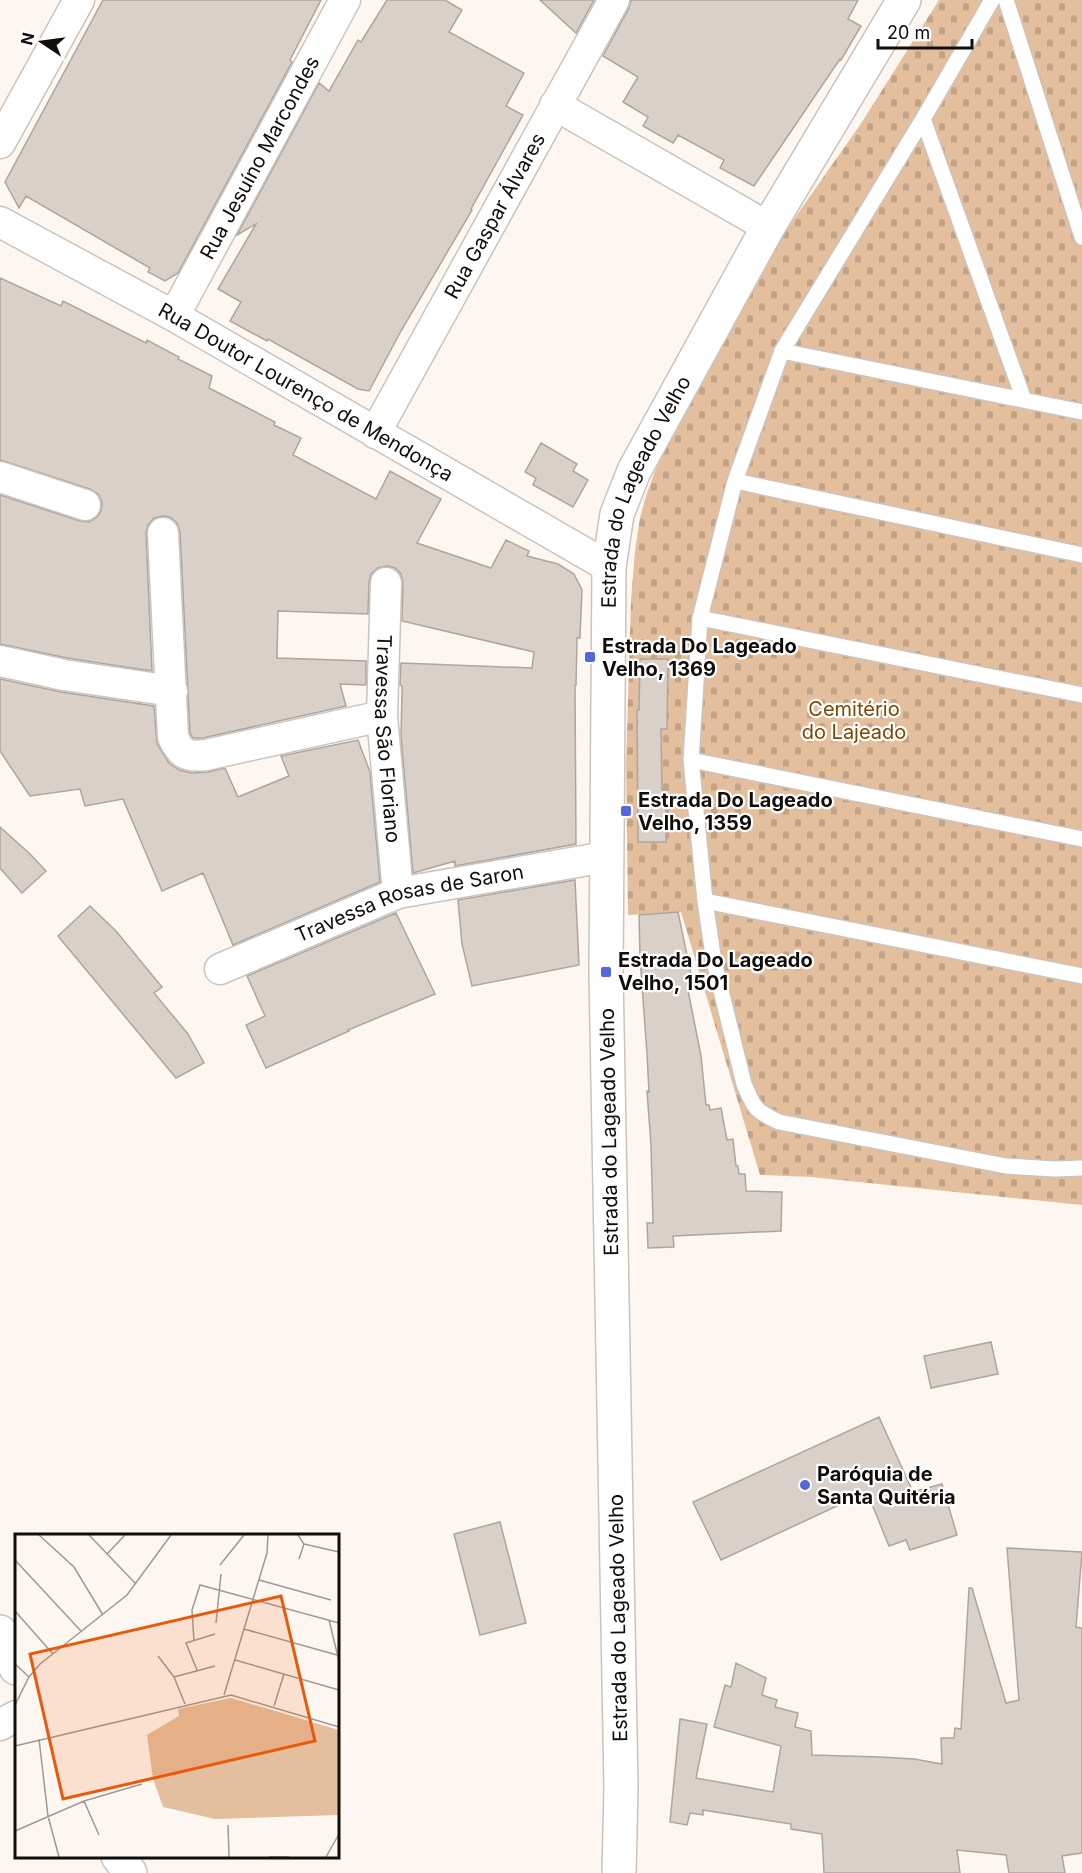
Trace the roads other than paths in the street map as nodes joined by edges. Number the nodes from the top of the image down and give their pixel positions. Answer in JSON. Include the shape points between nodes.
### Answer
{"nodes":[{"id":1,"x":79,"y":0,"type":"edge"},
{"id":2,"x":345,"y":0,"type":"edge"},
{"id":3,"x":614,"y":0,"type":"edge"},
{"id":4,"x":904,"y":0,"type":"edge"},
{"id":5,"x":992,"y":0,"type":"edge"},
{"id":6,"x":1006,"y":0,"type":"edge"},
{"id":7,"x":555,"y":105,"type":"junction"},
{"id":8,"x":923,"y":119,"type":"junction"},
{"id":9,"x":0,"y":142,"type":"edge"},
{"id":10,"x":0,"y":222,"type":"edge"},
{"id":11,"x":768,"y":227,"type":"junction"},
{"id":12,"x":1082,"y":237,"type":"edge"},
{"id":13,"x":174,"y":316,"type":"junction"},
{"id":14,"x":782,"y":351,"type":"junction"},
{"id":15,"x":1024,"y":400,"type":"junction"},
{"id":16,"x":1082,"y":412,"type":"edge"},
{"id":17,"x":375,"y":433,"type":"junction"},
{"id":18,"x":0,"y":477,"type":"edge"},
{"id":19,"x":735,"y":481,"type":"junction"},
{"id":20,"x":85,"y":505,"type":"dead end"},
{"id":21,"x":163,"y":533,"type":"dead end"},
{"id":22,"x":1082,"y":555,"type":"edge"},
{"id":23,"x":609,"y":567,"type":"junction"},
{"id":24,"x":386,"y":583,"type":"dead end"},
{"id":25,"x":700,"y":618,"type":"junction"},
{"id":26,"x":0,"y":661,"type":"edge"},
{"id":27,"x":172,"y":691,"type":"junction"},
{"id":28,"x":1082,"y":695,"type":"edge"},
{"id":29,"x":382,"y":716,"type":"junction"},
{"id":30,"x":691,"y":760,"type":"junction"},
{"id":31,"x":1082,"y":839,"type":"edge"},
{"id":32,"x":606,"y":857,"type":"junction"},
{"id":33,"x":398,"y":893,"type":"junction"},
{"id":34,"x":705,"y":901,"type":"junction"},
{"id":35,"x":220,"y":969,"type":"dead end"},
{"id":36,"x":1082,"y":976,"type":"edge"},
{"id":37,"x":1082,"y":1168,"type":"edge"},
{"id":38,"x":0,"y":1632,"type":"edge"},
{"id":39,"x":15,"y":1666,"type":"edge"},
{"id":40,"x":15,"y":1717,"type":"edge"},
{"id":41,"x":0,"y":1725,"type":"edge"},
{"id":42,"x":119,"y":1858,"type":"edge"},
{"id":43,"x":130,"y":1873,"type":"edge"},
{"id":44,"x":619,"y":1873,"type":"edge"}],
"edges":[{"from":1,"to":9,"type":"street"},
{"from":2,"to":13,"type":"street","name":"Rua Jesuíno Marcondes"},
{"from":3,"to":7,"type":"street","name":"Rua Gaspar Álvares"},
{"from":4,"to":11,"type":"main road","name":"Estrada do Lageado Velho"},
{"from":5,"to":8,"type":"lane"},
{"from":6,"to":12,"type":"lane"},
{"from":7,"to":11,"type":"street"},
{"from":7,"to":17,"type":"street","name":"Rua Gaspar Álvares"},
{"from":8,"to":14,"type":"lane"},
{"from":8,"to":15,"type":"lane"},
{"from":10,"to":13,"type":"street","name":"Rua Doutor Lourenço de Mendonça"},
{"from":11,"to":23,"type":"main road","name":"Estrada do Lageado Velho","via":[[634,471],[617,514]]},
{"from":13,"to":17,"type":"street","name":"Rua Doutor Lourenço de Mendonça"},
{"from":14,"to":15,"type":"lane"},
{"from":14,"to":19,"type":"lane"},
{"from":15,"to":16,"type":"lane"},
{"from":17,"to":23,"type":"street","name":"Rua Doutor Lourenço de Mendonça"},
{"from":18,"to":20,"type":"street"},
{"from":19,"to":22,"type":"lane"},
{"from":19,"to":25,"type":"lane"},
{"from":21,"to":27,"type":"street"},
{"from":23,"to":32,"type":"main road","name":"Estrada do Lageado Velho"},
{"from":24,"to":29,"type":"street","name":"Travessa São Floriano"},
{"from":25,"to":28,"type":"lane"},
{"from":25,"to":30,"type":"lane"},
{"from":26,"to":27,"type":"street"},
{"from":27,"to":29,"type":"street","via":[[173,737],[186,755],[206,755]]},
{"from":29,"to":33,"type":"street","name":"Travessa São Floriano"},
{"from":30,"to":31,"type":"lane"},
{"from":30,"to":34,"type":"lane"},
{"from":32,"to":33,"type":"street","name":"Travessa Rosas de Saron"},
{"from":32,"to":44,"type":"main road","name":"Estrada do Lageado Velho","via":[[621,1787]]},
{"from":33,"to":35,"type":"street","name":"Travessa Rosas de Saron"},
{"from":34,"to":36,"type":"lane"},
{"from":34,"to":37,"type":"lane","via":[[714,962],[744,1084],[762,1114],[780,1122],[1006,1166]]},
{"from":38,"to":39,"type":"main road"},
{"from":40,"to":41,"type":"street"},
{"from":42,"to":43,"type":"main road"}]}
